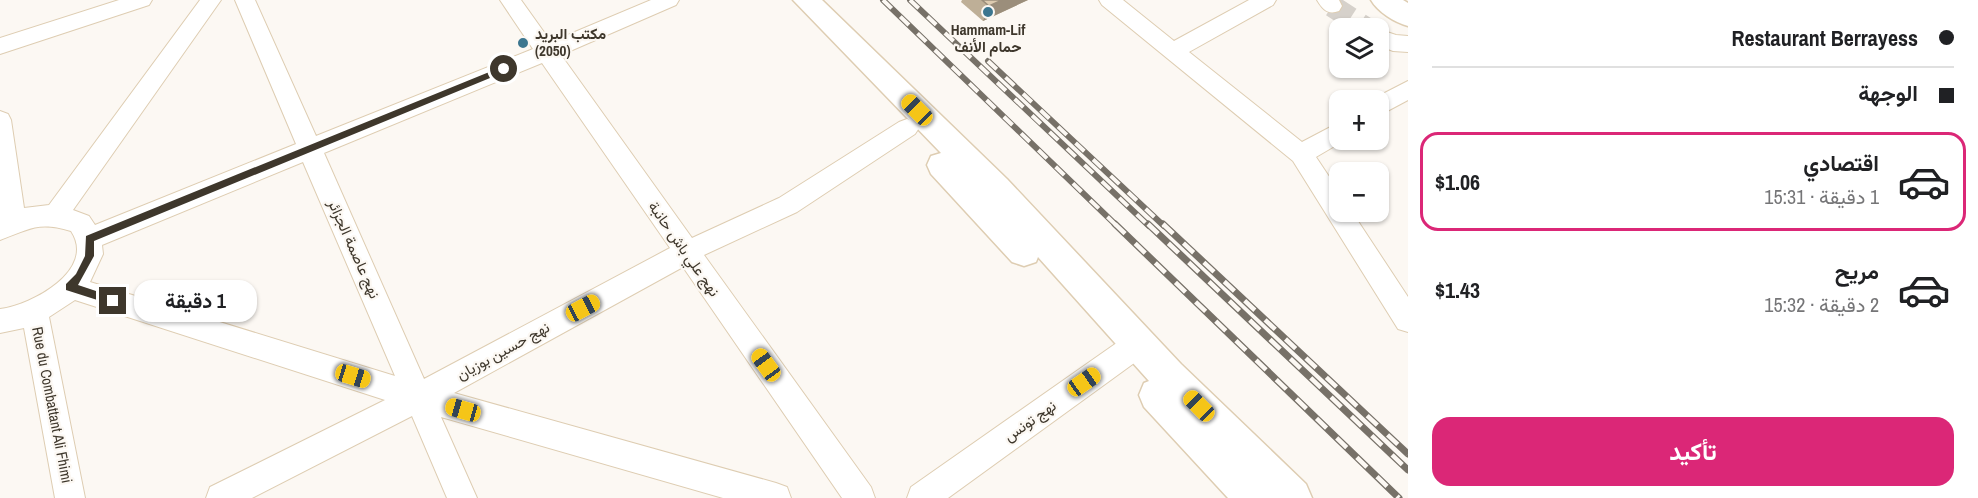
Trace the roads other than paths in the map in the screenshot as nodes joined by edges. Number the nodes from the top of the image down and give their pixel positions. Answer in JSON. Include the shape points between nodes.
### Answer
{"nodes":[{"id":1,"x":142,"y":0,"type":"edge"},
{"id":2,"x":211,"y":0,"type":"edge"},
{"id":3,"x":245,"y":0,"type":"edge"},
{"id":4,"x":510,"y":0,"type":"edge"},
{"id":5,"x":669,"y":0,"type":"edge"},
{"id":6,"x":782,"y":0,"type":"edge"},
{"id":7,"x":806,"y":0,"type":"edge"},
{"id":8,"x":1109,"y":0,"type":"edge"},
{"id":9,"x":1266,"y":0,"type":"edge"},
{"id":10,"x":1384,"y":0,"type":"edge"},
{"id":11,"x":1408,"y":16,"type":"edge"},
{"id":12,"x":1389,"y":41,"type":"edge"},
{"id":13,"x":1408,"y":44,"type":"edge"},
{"id":14,"x":0,"y":46,"type":"edge"},
{"id":15,"x":547,"y":52,"type":"junction"},
{"id":16,"x":1172,"y":52,"type":"junction"},
{"id":17,"x":1408,"y":89,"type":"edge"},
{"id":18,"x":1389,"y":100,"type":"edge"},
{"id":19,"x":0,"y":120,"type":"edge"},
{"id":20,"x":907,"y":128,"type":"junction"},
{"id":21,"x":1329,"y":137,"type":"edge"},
{"id":22,"x":310,"y":148,"type":"junction"},
{"id":23,"x":1301,"y":154,"type":"junction"},
{"id":24,"x":56,"y":215,"type":"junction"},
{"id":25,"x":7,"y":226,"type":"edge"},
{"id":26,"x":89,"y":239,"type":"junction"},
{"id":27,"x":686,"y":252,"type":"junction"},
{"id":28,"x":70,"y":287,"type":"junction"},
{"id":29,"x":35,"y":312,"type":"junction"},
{"id":30,"x":1408,"y":320,"type":"edge"},
{"id":31,"x":0,"y":321,"type":"edge"},
{"id":32,"x":1129,"y":350,"type":"junction"},
{"id":33,"x":419,"y":397,"type":"junction"},
{"id":34,"x":70,"y":498,"type":"edge"},
{"id":35,"x":221,"y":498,"type":"edge"},
{"id":36,"x":462,"y":498,"type":"edge"},
{"id":37,"x":776,"y":498,"type":"edge"},
{"id":38,"x":860,"y":498,"type":"edge"},
{"id":39,"x":922,"y":498,"type":"edge"},
{"id":40,"x":1255,"y":498,"type":"edge"},
{"id":41,"x":1292,"y":498,"type":"edge"}],
"edges":[{"from":1,"to":14,"type":"street"},
{"from":2,"to":24,"type":"street"},
{"from":3,"to":22,"type":"street","name":"نهج عاصمة الجزائر"},
{"from":4,"to":15,"type":"street","name":"نهج علي باش حانبة"},
{"from":5,"to":15,"type":"street"},
{"from":6,"to":20,"type":"main road"},
{"from":7,"to":32,"type":"main road","via":[[996,188]]},
{"from":8,"to":16,"type":"street"},
{"from":9,"to":16,"type":"street"},
{"from":10,"to":11,"type":"main road"},
{"from":12,"to":13,"type":"street"},
{"from":15,"to":22,"type":"street"},
{"from":15,"to":27,"type":"street","name":"نهج علي باش حانبة"},
{"from":16,"to":23,"type":"street"},
{"from":17,"to":18,"type":"street"},
{"from":19,"to":25,"type":"street"},
{"from":20,"to":27,"type":"street","name":"نهج حسين بوزيان","via":[[788,205]]},
{"from":20,"to":32,"type":"main road"},
{"from":21,"to":23,"type":"street"},
{"from":22,"to":26,"type":"street"},
{"from":22,"to":33,"type":"street","name":"نهج عاصمة الجزائر"},
{"from":23,"to":30,"type":"street"},
{"from":24,"to":25,"type":"street","via":[[39,214]]},
{"from":24,"to":26,"type":"street","via":[[80,223]]},
{"from":26,"to":28,"type":"street","via":[[90,256]]},
{"from":27,"to":33,"type":"street","name":"نهج حسين بوزيان"},
{"from":27,"to":38,"type":"street","name":"نهج علي باش حانبة"},
{"from":28,"to":29,"type":"street"},
{"from":28,"to":33,"type":"street"},
{"from":29,"to":31,"type":"street"},
{"from":29,"to":34,"type":"street","name":"Rue du Combattant Ali Fhimi"},
{"from":32,"to":39,"type":"street","name":"نهج تونس"},
{"from":32,"to":40,"type":"main road"},
{"from":32,"to":41,"type":"main road"},
{"from":33,"to":35,"type":"street","name":"نهج حسين بوزيان"},
{"from":33,"to":36,"type":"street","name":"نهج عاصمة الجزائر"},
{"from":33,"to":37,"type":"street"}]}
